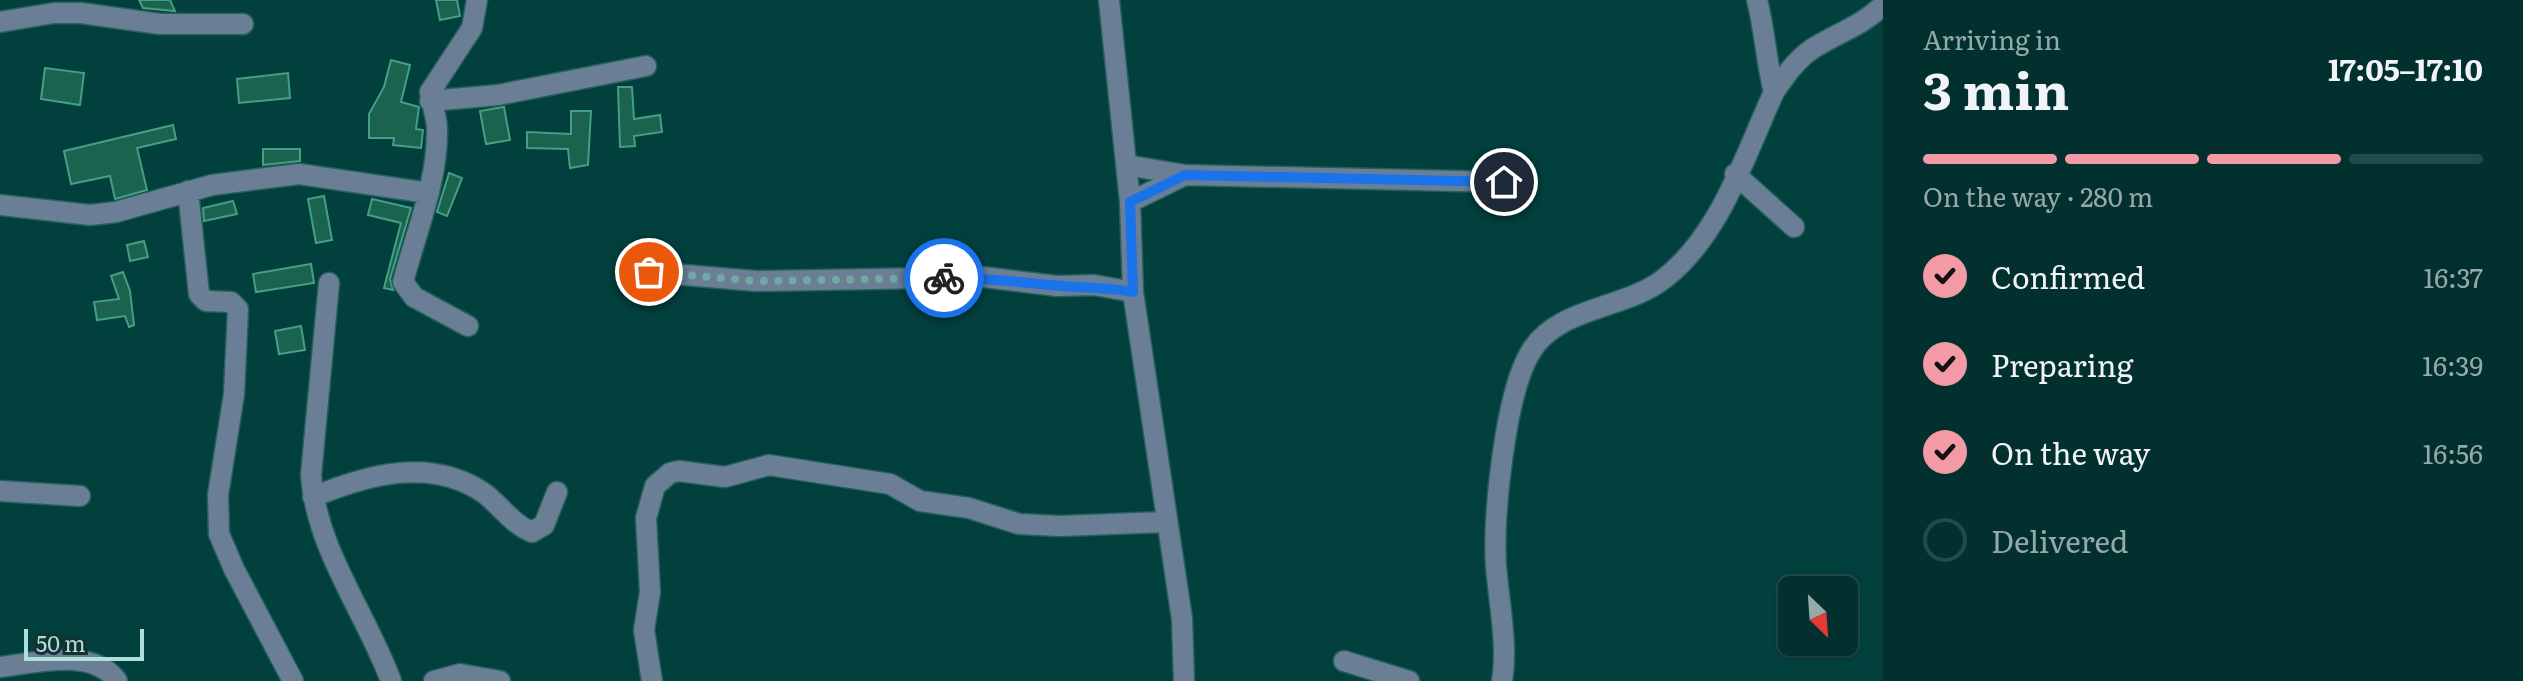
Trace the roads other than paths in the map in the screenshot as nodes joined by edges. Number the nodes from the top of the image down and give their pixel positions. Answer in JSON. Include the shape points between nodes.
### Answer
{"nodes":[{"id":1,"x":477,"y":0,"type":"edge"},
{"id":2,"x":1109,"y":0,"type":"edge"},
{"id":3,"x":1757,"y":0,"type":"edge"},
{"id":4,"x":1883,"y":5,"type":"edge"},
{"id":5,"x":0,"y":22,"type":"edge"},
{"id":6,"x":243,"y":24,"type":"dead end"},
{"id":7,"x":646,"y":66,"type":"dead end"},
{"id":8,"x":1777,"y":71,"type":"junction"},
{"id":9,"x":430,"y":101,"type":"junction"},
{"id":10,"x":1126,"y":165,"type":"junction"},
{"id":11,"x":1735,"y":174,"type":"junction"},
{"id":12,"x":1185,"y":175,"type":"junction"},
{"id":13,"x":1504,"y":182,"type":"dead end"},
{"id":14,"x":188,"y":191,"type":"junction"},
{"id":15,"x":429,"y":193,"type":"junction"},
{"id":16,"x":1130,"y":202,"type":"junction"},
{"id":17,"x":0,"y":205,"type":"edge"},
{"id":18,"x":1794,"y":227,"type":"dead end"},
{"id":19,"x":649,"y":272,"type":"dead end"},
{"id":20,"x":329,"y":283,"type":"dead end"},
{"id":21,"x":1133,"y":292,"type":"junction"},
{"id":22,"x":468,"y":326,"type":"dead end"},
{"id":23,"x":0,"y":491,"type":"edge"},
{"id":24,"x":557,"y":492,"type":"dead end"},
{"id":25,"x":80,"y":496,"type":"dead end"},
{"id":26,"x":313,"y":497,"type":"junction"},
{"id":27,"x":1165,"y":522,"type":"junction"},
{"id":28,"x":1344,"y":661,"type":"dead end"},
{"id":29,"x":0,"y":667,"type":"edge"},
{"id":30,"x":117,"y":681,"type":"edge"},
{"id":31,"x":293,"y":681,"type":"edge"},
{"id":32,"x":391,"y":681,"type":"edge"},
{"id":33,"x":434,"y":681,"type":"edge"},
{"id":34,"x":500,"y":681,"type":"edge"},
{"id":35,"x":652,"y":681,"type":"edge"},
{"id":36,"x":1184,"y":681,"type":"edge"},
{"id":37,"x":1409,"y":681,"type":"edge"},
{"id":38,"x":1502,"y":681,"type":"edge"}],
"edges":[{"from":1,"to":9,"type":"street","via":[[472,28],[432,84]]},
{"from":2,"to":10,"type":"street"},
{"from":3,"to":8,"type":"street"},
{"from":4,"to":8,"type":"street","via":[[1855,28]]},
{"from":5,"to":6,"type":"street","via":[[81,13],[160,24]]},
{"from":7,"to":9,"type":"street","via":[[498,95]]},
{"from":8,"to":11,"type":"street","via":[[1774,92]]},
{"from":9,"to":15,"type":"street","via":[[437,127]]},
{"from":10,"to":12,"type":"street"},
{"from":10,"to":16,"type":"street"},
{"from":11,"to":18,"type":"street"},
{"from":11,"to":38,"type":"street","via":[[1700,243],[1665,278],[1616,305],[1558,326],[1529,353],[1513,405],[1495,506]]},
{"from":12,"to":13,"type":"street"},
{"from":12,"to":16,"type":"street"},
{"from":14,"to":15,"type":"street","via":[[299,174]]},
{"from":14,"to":17,"type":"street","via":[[90,215]]},
{"from":14,"to":31,"type":"street","via":[[199,294],[206,301],[231,302],[238,309],[234,394],[218,495],[219,534]]},
{"from":15,"to":22,"type":"street","via":[[403,282],[414,297]]},
{"from":16,"to":21,"type":"street"},
{"from":19,"to":21,"type":"street","via":[[756,281],[983,277]]},
{"from":20,"to":26,"type":"street"},
{"from":21,"to":27,"type":"street"},
{"from":23,"to":25,"type":"street"},
{"from":24,"to":26,"type":"street","via":[[544,525],[532,532],[468,483],[438,472],[383,475]]},
{"from":26,"to":32,"type":"street","via":[[328,544]]},
{"from":27,"to":35,"type":"street","via":[[1019,524],[969,508],[920,501],[890,484],[769,465],[725,477],[670,473],[655,486],[646,518],[650,592],[644,630]]},
{"from":27,"to":36,"type":"street","via":[[1182,619]]},
{"from":28,"to":37,"type":"street"},
{"from":29,"to":30,"type":"street","via":[[95,662]]},
{"from":33,"to":34,"type":"street","via":[[460,674]]}]}
